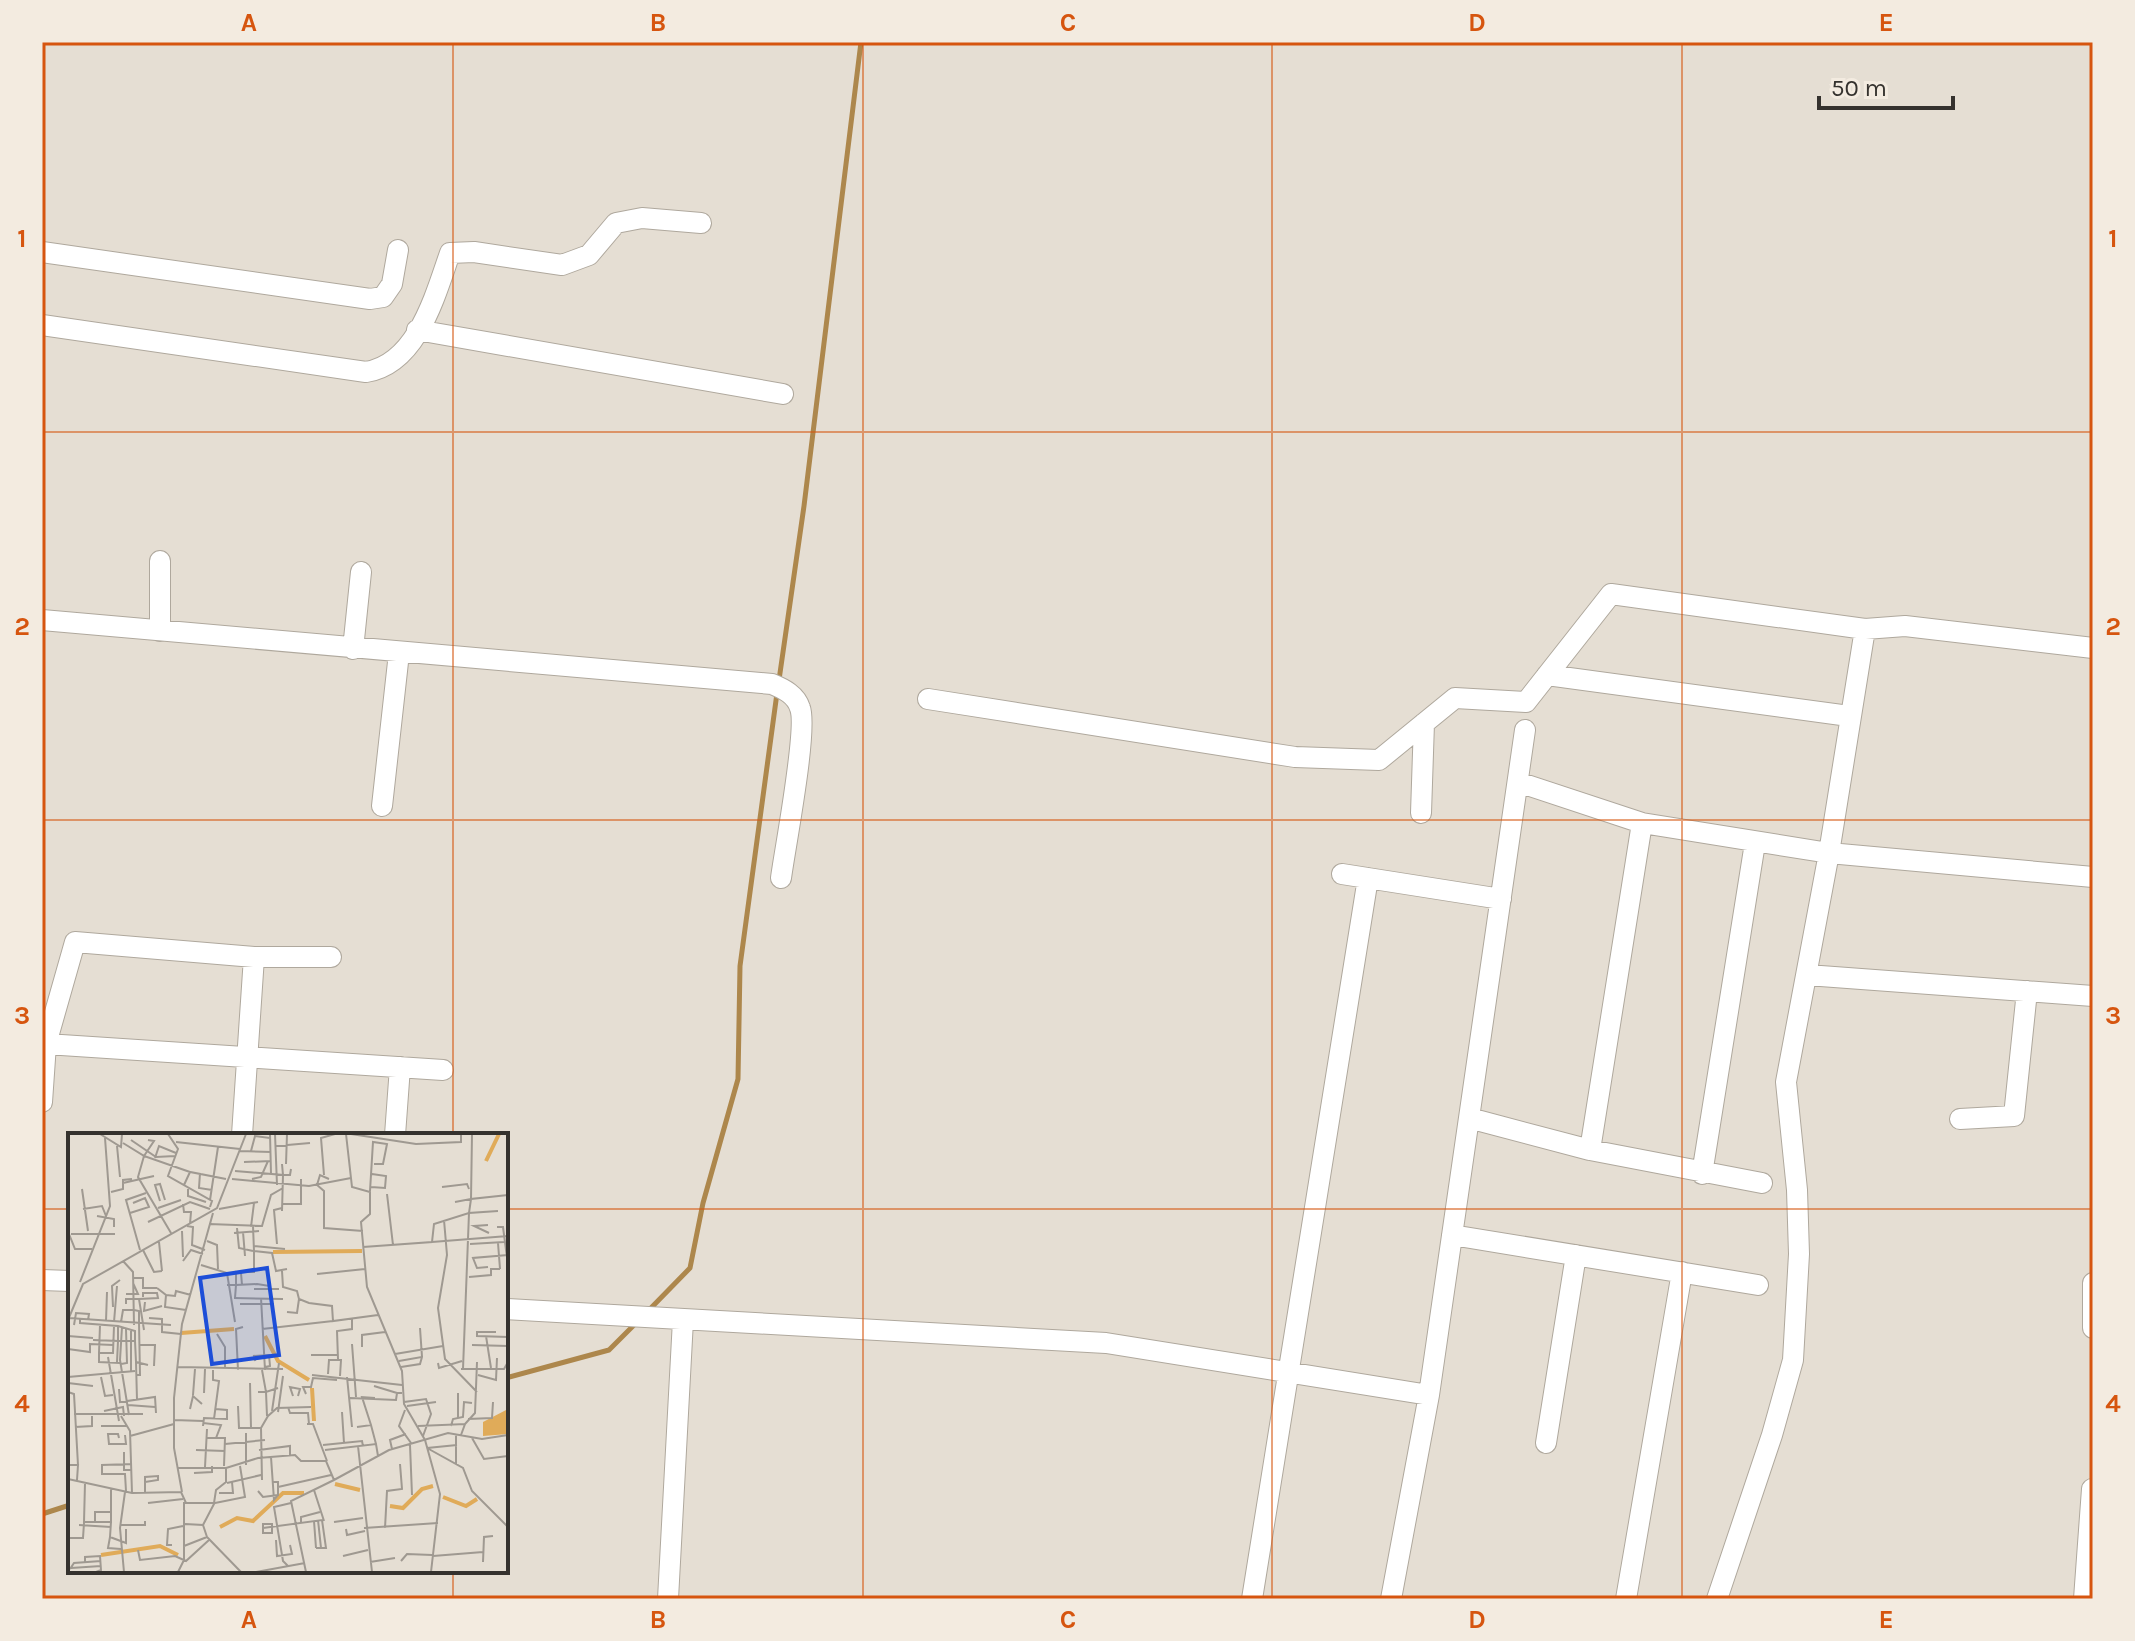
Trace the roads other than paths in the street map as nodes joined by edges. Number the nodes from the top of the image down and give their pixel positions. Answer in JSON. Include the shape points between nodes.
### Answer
{"nodes":[{"id":1,"x":701,"y":223,"type":"dead end"},
{"id":2,"x":398,"y":250,"type":"dead end"},
{"id":3,"x":42,"y":252,"type":"edge"},
{"id":4,"x":42,"y":325,"type":"edge"},
{"id":5,"x":417,"y":330,"type":"junction"},
{"id":6,"x":783,"y":394,"type":"dead end"},
{"id":7,"x":160,"y":561,"type":"dead end"},
{"id":8,"x":361,"y":572,"type":"dead end"},
{"id":9,"x":42,"y":620,"type":"edge"},
{"id":10,"x":1865,"y":629,"type":"junction"},
{"id":11,"x":160,"y":631,"type":"junction"},
{"id":12,"x":2093,"y":648,"type":"edge"},
{"id":13,"x":353,"y":649,"type":"junction"},
{"id":14,"x":399,"y":653,"type":"junction"},
{"id":15,"x":1547,"y":675,"type":"junction"},
{"id":16,"x":928,"y":699,"type":"dead end"},
{"id":17,"x":1849,"y":716,"type":"junction"},
{"id":18,"x":1424,"y":723,"type":"junction"},
{"id":19,"x":1525,"y":730,"type":"dead end"},
{"id":20,"x":1518,"y":782,"type":"junction"},
{"id":21,"x":382,"y":806,"type":"dead end"},
{"id":22,"x":1421,"y":813,"type":"dead end"},
{"id":23,"x":1642,"y":823,"type":"junction"},
{"id":24,"x":1755,"y":843,"type":"junction"},
{"id":25,"x":1829,"y":853,"type":"junction"},
{"id":26,"x":1342,"y":874,"type":"dead end"},
{"id":27,"x":2093,"y":877,"type":"edge"},
{"id":28,"x":781,"y":878,"type":"dead end"},
{"id":29,"x":1368,"y":878,"type":"junction"},
{"id":30,"x":1501,"y":899,"type":"junction"},
{"id":31,"x":254,"y":957,"type":"junction"},
{"id":32,"x":331,"y":957,"type":"dead end"},
{"id":33,"x":1807,"y":975,"type":"junction"},
{"id":34,"x":2027,"y":991,"type":"junction"},
{"id":35,"x":2093,"y":996,"type":"edge"},
{"id":36,"x":44,"y":1044,"type":"edge"},
{"id":37,"x":248,"y":1055,"type":"junction"},
{"id":38,"x":400,"y":1067,"type":"junction"},
{"id":39,"x":443,"y":1070,"type":"dead end"},
{"id":40,"x":42,"y":1102,"type":"edge"},
{"id":41,"x":1469,"y":1118,"type":"junction"},
{"id":42,"x":1960,"y":1119,"type":"dead end"},
{"id":43,"x":242,"y":1133,"type":"edge"},
{"id":44,"x":395,"y":1133,"type":"edge"},
{"id":45,"x":1590,"y":1150,"type":"junction"},
{"id":46,"x":1702,"y":1174,"type":"junction"},
{"id":47,"x":1762,"y":1183,"type":"dead end"},
{"id":48,"x":1452,"y":1235,"type":"junction"},
{"id":49,"x":1576,"y":1255,"type":"junction"},
{"id":50,"x":1682,"y":1272,"type":"junction"},
{"id":51,"x":42,"y":1280,"type":"edge"},
{"id":52,"x":68,"y":1281,"type":"edge"},
{"id":53,"x":2093,"y":1283,"type":"edge"},
{"id":54,"x":1758,"y":1285,"type":"dead end"},
{"id":55,"x":508,"y":1309,"type":"edge"},
{"id":56,"x":683,"y":1320,"type":"junction"},
{"id":57,"x":2093,"y":1328,"type":"edge"},
{"id":58,"x":1288,"y":1372,"type":"junction"},
{"id":59,"x":1429,"y":1395,"type":"junction"},
{"id":60,"x":1546,"y":1443,"type":"dead end"},
{"id":61,"x":2092,"y":1489,"type":"edge"},
{"id":62,"x":668,"y":1599,"type":"edge"},
{"id":63,"x":1252,"y":1599,"type":"edge"},
{"id":64,"x":1391,"y":1599,"type":"edge"},
{"id":65,"x":1626,"y":1599,"type":"edge"},
{"id":66,"x":1717,"y":1599,"type":"edge"},
{"id":67,"x":2084,"y":1599,"type":"edge"}],
"edges":[{"from":1,"to":5,"type":"street","via":[[642,218],[616,223],[589,255],[562,265],[450,253]]},
{"from":2,"to":3,"type":"street","via":[[392,284],[383,297],[370,299]]},
{"from":4,"to":5,"type":"street","via":[[366,372],[382,369],[409,349]]},
{"from":5,"to":6,"type":"street"},
{"from":7,"to":11,"type":"street"},
{"from":8,"to":13,"type":"street"},
{"from":9,"to":11,"type":"street"},
{"from":10,"to":12,"type":"street","via":[[1905,626]]},
{"from":10,"to":15,"type":"street","via":[[1611,594]]},
{"from":10,"to":17,"type":"street"},
{"from":11,"to":13,"type":"street"},
{"from":13,"to":14,"type":"street"},
{"from":14,"to":21,"type":"street"},
{"from":14,"to":28,"type":"street","via":[[779,687],[801,708]]},
{"from":15,"to":17,"type":"street"},
{"from":15,"to":18,"type":"street","via":[[1526,702],[1455,698]]},
{"from":16,"to":18,"type":"street","via":[[1295,757],[1379,760]]},
{"from":17,"to":25,"type":"street"},
{"from":18,"to":22,"type":"street"},
{"from":19,"to":20,"type":"street"},
{"from":20,"to":23,"type":"street"},
{"from":20,"to":30,"type":"street"},
{"from":23,"to":24,"type":"street"},
{"from":23,"to":45,"type":"street"},
{"from":24,"to":25,"type":"street"},
{"from":24,"to":46,"type":"street"},
{"from":25,"to":27,"type":"street"},
{"from":25,"to":33,"type":"street"},
{"from":26,"to":29,"type":"street"},
{"from":29,"to":30,"type":"street"},
{"from":29,"to":58,"type":"street"},
{"from":30,"to":41,"type":"street"},
{"from":31,"to":32,"type":"street"},
{"from":31,"to":36,"type":"street","via":[[75,942]]},
{"from":31,"to":37,"type":"street"},
{"from":33,"to":34,"type":"street"},
{"from":33,"to":66,"type":"street","via":[[1786,1082],[1798,1206],[1793,1360]]},
{"from":34,"to":35,"type":"street"},
{"from":34,"to":42,"type":"street","via":[[2014,1116]]},
{"from":36,"to":37,"type":"street"},
{"from":36,"to":40,"type":"street"},
{"from":37,"to":38,"type":"street"},
{"from":37,"to":43,"type":"street"},
{"from":38,"to":39,"type":"street"},
{"from":38,"to":44,"type":"street"},
{"from":41,"to":45,"type":"street"},
{"from":41,"to":48,"type":"street"},
{"from":45,"to":46,"type":"street"},
{"from":46,"to":47,"type":"street"},
{"from":48,"to":49,"type":"street"},
{"from":48,"to":59,"type":"street"},
{"from":49,"to":50,"type":"street"},
{"from":49,"to":60,"type":"street"},
{"from":50,"to":54,"type":"street"},
{"from":50,"to":65,"type":"street"},
{"from":51,"to":52,"type":"street"},
{"from":53,"to":57,"type":"street"},
{"from":55,"to":56,"type":"street"},
{"from":56,"to":58,"type":"street","via":[[1106,1343]]},
{"from":56,"to":62,"type":"street"},
{"from":58,"to":59,"type":"street"},
{"from":58,"to":63,"type":"street"},
{"from":59,"to":64,"type":"street"},
{"from":61,"to":67,"type":"street"}]}
